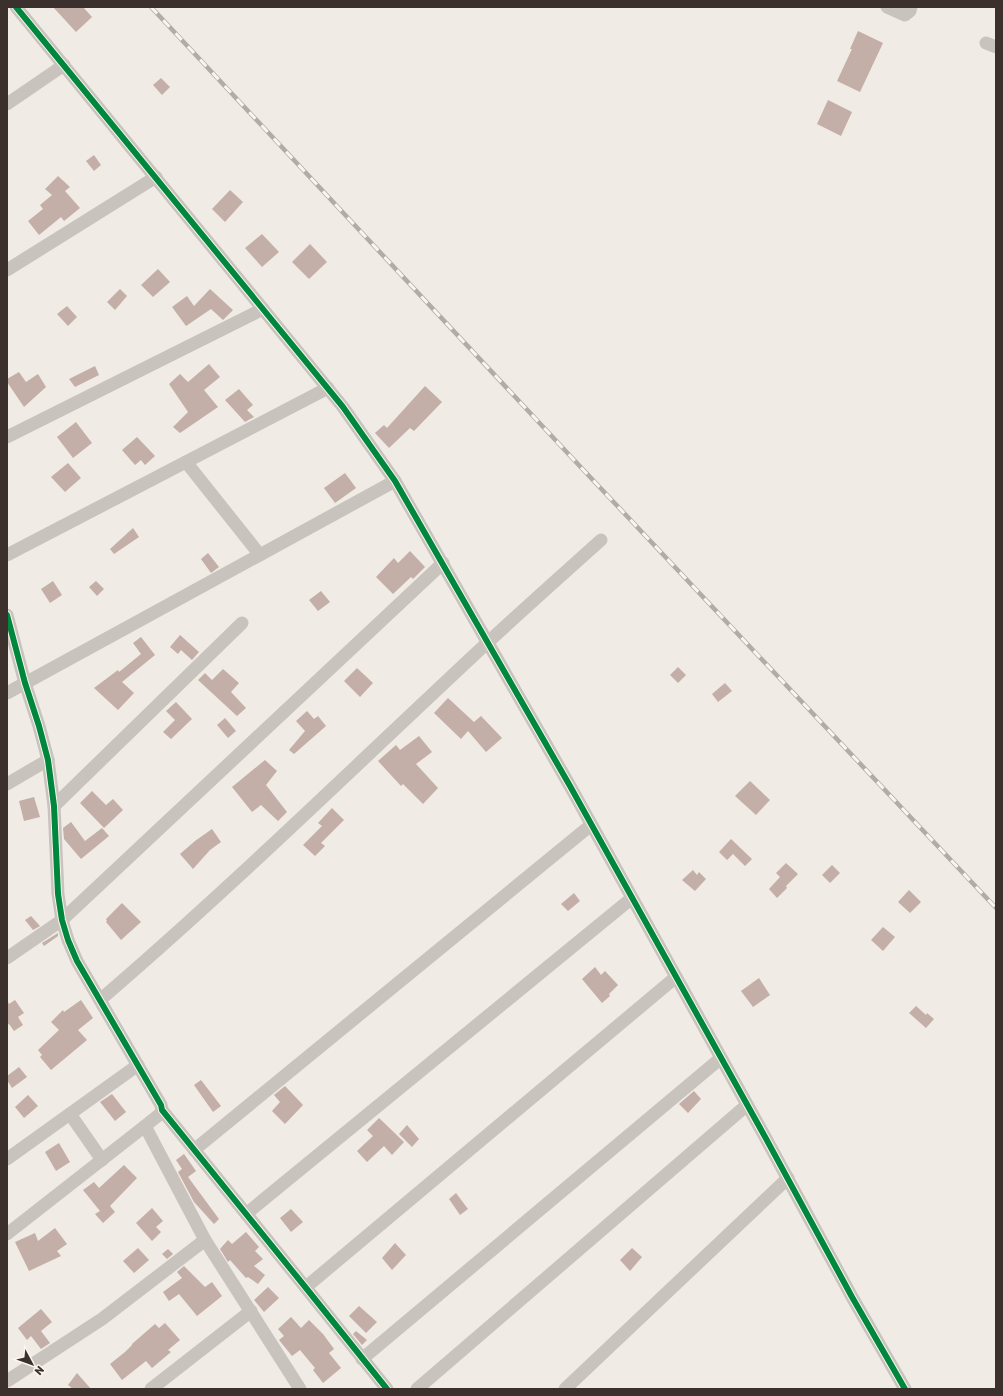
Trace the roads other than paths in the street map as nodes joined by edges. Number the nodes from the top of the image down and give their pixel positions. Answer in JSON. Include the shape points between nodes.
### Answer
{"nodes":[{"id":1,"x":16,"y":7,"type":"edge"},
{"id":2,"x":887,"y":7,"type":"edge"},
{"id":3,"x":911,"y":7,"type":"edge"},
{"id":4,"x":64,"y":65,"type":"junction"},
{"id":5,"x":7,"y":104,"type":"edge"},
{"id":6,"x":156,"y":176,"type":"junction"},
{"id":7,"x":7,"y":270,"type":"edge"},
{"id":8,"x":263,"y":309,"type":"junction"},
{"id":9,"x":328,"y":388,"type":"junction"},
{"id":10,"x":7,"y":436,"type":"edge"},
{"id":11,"x":186,"y":462,"type":"junction"},
{"id":12,"x":395,"y":481,"type":"junction"},
{"id":13,"x":601,"y":540,"type":"dead end"},
{"id":14,"x":7,"y":555,"type":"edge"},
{"id":15,"x":260,"y":555,"type":"junction"},
{"id":16,"x":443,"y":563,"type":"junction"},
{"id":17,"x":7,"y":615,"type":"edge"},
{"id":18,"x":242,"y":623,"type":"dead end"},
{"id":19,"x":488,"y":642,"type":"junction"},
{"id":20,"x":25,"y":683,"type":"junction"},
{"id":21,"x":7,"y":693,"type":"edge"},
{"id":22,"x":48,"y":760,"type":"junction"},
{"id":23,"x":7,"y":784,"type":"edge"},
{"id":24,"x":54,"y":806,"type":"junction"},
{"id":25,"x":591,"y":825,"type":"junction"},
{"id":26,"x":632,"y":898,"type":"junction"},
{"id":27,"x":62,"y":920,"type":"junction"},
{"id":28,"x":7,"y":958,"type":"edge"},
{"id":29,"x":676,"y":977,"type":"junction"},
{"id":30,"x":100,"y":1000,"type":"junction"},
{"id":31,"x":721,"y":1058,"type":"junction"},
{"id":32,"x":138,"y":1065,"type":"junction"},
{"id":33,"x":747,"y":1105,"type":"junction"},
{"id":34,"x":162,"y":1110,"type":"junction"},
{"id":35,"x":70,"y":1114,"type":"junction"},
{"id":36,"x":145,"y":1126,"type":"junction"},
{"id":37,"x":194,"y":1150,"type":"junction"},
{"id":38,"x":7,"y":1159,"type":"edge"},
{"id":39,"x":102,"y":1160,"type":"junction"},
{"id":40,"x":788,"y":1178,"type":"junction"},
{"id":41,"x":246,"y":1214,"type":"junction"},
{"id":42,"x":7,"y":1234,"type":"edge"},
{"id":43,"x":205,"y":1240,"type":"junction"},
{"id":44,"x":306,"y":1287,"type":"junction"},
{"id":45,"x":251,"y":1311,"type":"junction"},
{"id":46,"x":362,"y":1359,"type":"junction"},
{"id":47,"x":7,"y":1381,"type":"edge"},
{"id":48,"x":152,"y":1389,"type":"edge"},
{"id":49,"x":300,"y":1389,"type":"edge"},
{"id":50,"x":387,"y":1389,"type":"edge"},
{"id":51,"x":417,"y":1389,"type":"edge"},
{"id":52,"x":565,"y":1389,"type":"edge"},
{"id":53,"x":905,"y":1389,"type":"edge"}],
"edges":[{"from":1,"to":4,"type":"street"},
{"from":2,"to":3,"type":"street","via":[[905,15]]},
{"from":4,"to":5,"type":"street"},
{"from":4,"to":6,"type":"street"},
{"from":6,"to":7,"type":"street"},
{"from":6,"to":8,"type":"street"},
{"from":8,"to":9,"type":"street"},
{"from":8,"to":10,"type":"street"},
{"from":9,"to":11,"type":"street"},
{"from":9,"to":12,"type":"street"},
{"from":11,"to":14,"type":"street"},
{"from":11,"to":15,"type":"street"},
{"from":12,"to":15,"type":"street"},
{"from":12,"to":16,"type":"street"},
{"from":13,"to":19,"type":"street"},
{"from":15,"to":20,"type":"street"},
{"from":16,"to":19,"type":"street"},
{"from":16,"to":27,"type":"street"},
{"from":17,"to":20,"type":"street"},
{"from":18,"to":24,"type":"street"},
{"from":19,"to":25,"type":"street"},
{"from":19,"to":30,"type":"street","via":[[223,891]]},
{"from":20,"to":21,"type":"street"},
{"from":20,"to":22,"type":"street"},
{"from":22,"to":23,"type":"street"},
{"from":22,"to":24,"type":"street"},
{"from":24,"to":27,"type":"street","via":[[58,894]]},
{"from":25,"to":26,"type":"street"},
{"from":25,"to":37,"type":"street"},
{"from":26,"to":29,"type":"street"},
{"from":26,"to":41,"type":"street"},
{"from":27,"to":28,"type":"street"},
{"from":27,"to":30,"type":"street","via":[[77,961]]},
{"from":29,"to":31,"type":"street"},
{"from":29,"to":44,"type":"street"},
{"from":30,"to":32,"type":"street"},
{"from":31,"to":33,"type":"street"},
{"from":31,"to":46,"type":"street"},
{"from":32,"to":34,"type":"street"},
{"from":32,"to":35,"type":"street"},
{"from":33,"to":40,"type":"street"},
{"from":33,"to":51,"type":"street"},
{"from":34,"to":36,"type":"street"},
{"from":34,"to":37,"type":"street"},
{"from":35,"to":38,"type":"street"},
{"from":35,"to":39,"type":"street"},
{"from":36,"to":39,"type":"street"},
{"from":36,"to":43,"type":"street"},
{"from":37,"to":41,"type":"street"},
{"from":39,"to":42,"type":"street"},
{"from":40,"to":52,"type":"street"},
{"from":40,"to":53,"type":"street"},
{"from":41,"to":44,"type":"street"},
{"from":43,"to":45,"type":"street"},
{"from":43,"to":47,"type":"street","via":[[102,1319]]},
{"from":44,"to":46,"type":"street"},
{"from":45,"to":48,"type":"street"},
{"from":45,"to":49,"type":"street"},
{"from":46,"to":50,"type":"street"}]}
